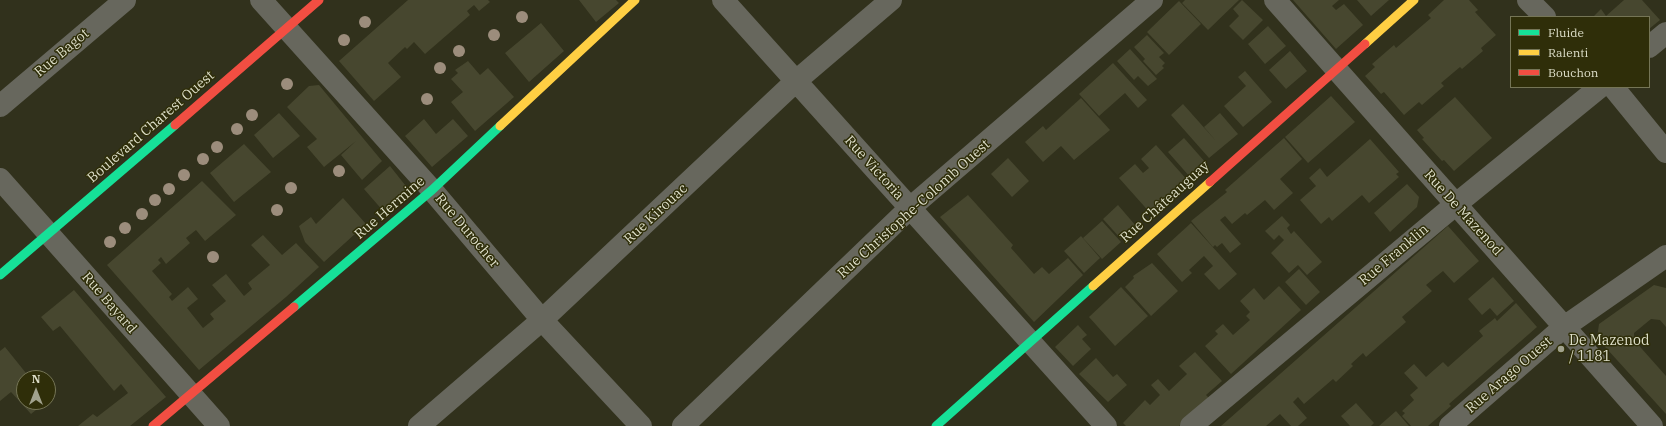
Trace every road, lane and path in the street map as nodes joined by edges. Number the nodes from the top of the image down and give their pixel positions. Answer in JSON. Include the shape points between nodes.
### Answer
{"nodes":[{"id":1,"x":125,"y":0,"type":"edge"},
{"id":2,"x":261,"y":0,"type":"edge"},
{"id":3,"x":319,"y":0,"type":"edge"},
{"id":4,"x":635,"y":0,"type":"edge"},
{"id":5,"x":723,"y":0,"type":"edge"},
{"id":6,"x":891,"y":0,"type":"edge"},
{"id":7,"x":1152,"y":0,"type":"edge"},
{"id":8,"x":1275,"y":0,"type":"edge"},
{"id":9,"x":1414,"y":0,"type":"edge"},
{"id":10,"x":1528,"y":0,"type":"edge"},
{"id":11,"x":1544,"y":16,"type":"edge"},
{"id":12,"x":287,"y":29,"type":"junction"},
{"id":13,"x":1666,"y":33,"type":"edge"},
{"id":14,"x":1650,"y":46,"type":"edge"},
{"id":15,"x":1336,"y":69,"type":"junction"},
{"id":16,"x":796,"y":81,"type":"junction"},
{"id":17,"x":1599,"y":88,"type":"edge"},
{"id":18,"x":1614,"y":88,"type":"edge"},
{"id":19,"x":0,"y":106,"type":"edge"},
{"id":20,"x":1666,"y":152,"type":"edge"},
{"id":21,"x":0,"y":179,"type":"edge"},
{"id":22,"x":432,"y":190,"type":"junction"},
{"id":23,"x":1455,"y":205,"type":"junction"},
{"id":24,"x":910,"y":208,"type":"junction"},
{"id":25,"x":49,"y":234,"type":"junction"},
{"id":26,"x":1665,"y":257,"type":"edge"},
{"id":27,"x":0,"y":275,"type":"edge"},
{"id":28,"x":542,"y":320,"type":"junction"},
{"id":29,"x":1564,"y":327,"type":"junction"},
{"id":30,"x":1030,"y":342,"type":"junction"},
{"id":31,"x":190,"y":396,"type":"junction"},
{"id":32,"x":153,"y":426,"type":"edge"},
{"id":33,"x":219,"y":426,"type":"edge"},
{"id":34,"x":419,"y":426,"type":"edge"},
{"id":35,"x":641,"y":426,"type":"edge"},
{"id":36,"x":683,"y":426,"type":"edge"},
{"id":37,"x":936,"y":426,"type":"edge"},
{"id":38,"x":1106,"y":426,"type":"edge"},
{"id":39,"x":1192,"y":426,"type":"edge"},
{"id":40,"x":1450,"y":426,"type":"edge"},
{"id":41,"x":1652,"y":426,"type":"edge"}],
"edges":[{"from":1,"to":19,"type":"street","name":"Rue Bagot"},
{"from":2,"to":12,"type":"street","name":"Rue Durocher"},
{"from":3,"to":12,"type":"street","name":"Boulevard Charest Ouest"},
{"from":4,"to":22,"type":"street","name":"Rue Hermine"},
{"from":5,"to":16,"type":"street","name":"Rue Victoria"},
{"from":6,"to":16,"type":"street","name":"Rue Kirouac"},
{"from":7,"to":24,"type":"street","name":"Rue Christophe-Colomb Ouest"},
{"from":8,"to":15,"type":"street","name":"Rue De Mazenod"},
{"from":9,"to":15,"type":"street","name":"Rue Châteauguay"},
{"from":10,"to":11,"type":"street"},
{"from":12,"to":22,"type":"street","name":"Rue Durocher"},
{"from":12,"to":25,"type":"street","name":"Boulevard Charest Ouest"},
{"from":13,"to":14,"type":"street"},
{"from":15,"to":23,"type":"street","name":"Rue De Mazenod"},
{"from":15,"to":30,"type":"street","name":"Rue Châteauguay"},
{"from":16,"to":24,"type":"street","name":"Rue Victoria"},
{"from":16,"to":28,"type":"street","name":"Rue Kirouac"},
{"from":17,"to":23,"type":"street","name":"Rue Franklin"},
{"from":18,"to":20,"type":"street"},
{"from":21,"to":25,"type":"street","name":"Rue Bayard"},
{"from":22,"to":28,"type":"street","name":"Rue Durocher"},
{"from":22,"to":31,"type":"street","name":"Rue Hermine"},
{"from":23,"to":29,"type":"street","name":"Rue De Mazenod"},
{"from":23,"to":39,"type":"street","name":"Rue Franklin"},
{"from":24,"to":30,"type":"street","name":"Rue Victoria"},
{"from":24,"to":36,"type":"street","name":"Rue Christophe-Colomb Ouest"},
{"from":25,"to":27,"type":"street","name":"Boulevard Charest Ouest"},
{"from":25,"to":31,"type":"street","name":"Rue Bayard"},
{"from":26,"to":29,"type":"street","name":"Rue Arago Ouest"},
{"from":28,"to":34,"type":"street","name":"Rue Kirouac"},
{"from":28,"to":35,"type":"street","name":"Rue Durocher"},
{"from":29,"to":40,"type":"street","name":"Rue Arago Ouest"},
{"from":29,"to":41,"type":"street","name":"Rue De Mazenod"},
{"from":30,"to":37,"type":"street","name":"Rue Châteauguay"},
{"from":30,"to":38,"type":"street","name":"Rue Victoria"},
{"from":31,"to":32,"type":"street","name":"Rue Hermine"},
{"from":31,"to":33,"type":"street","name":"Rue Bayard"}]}
